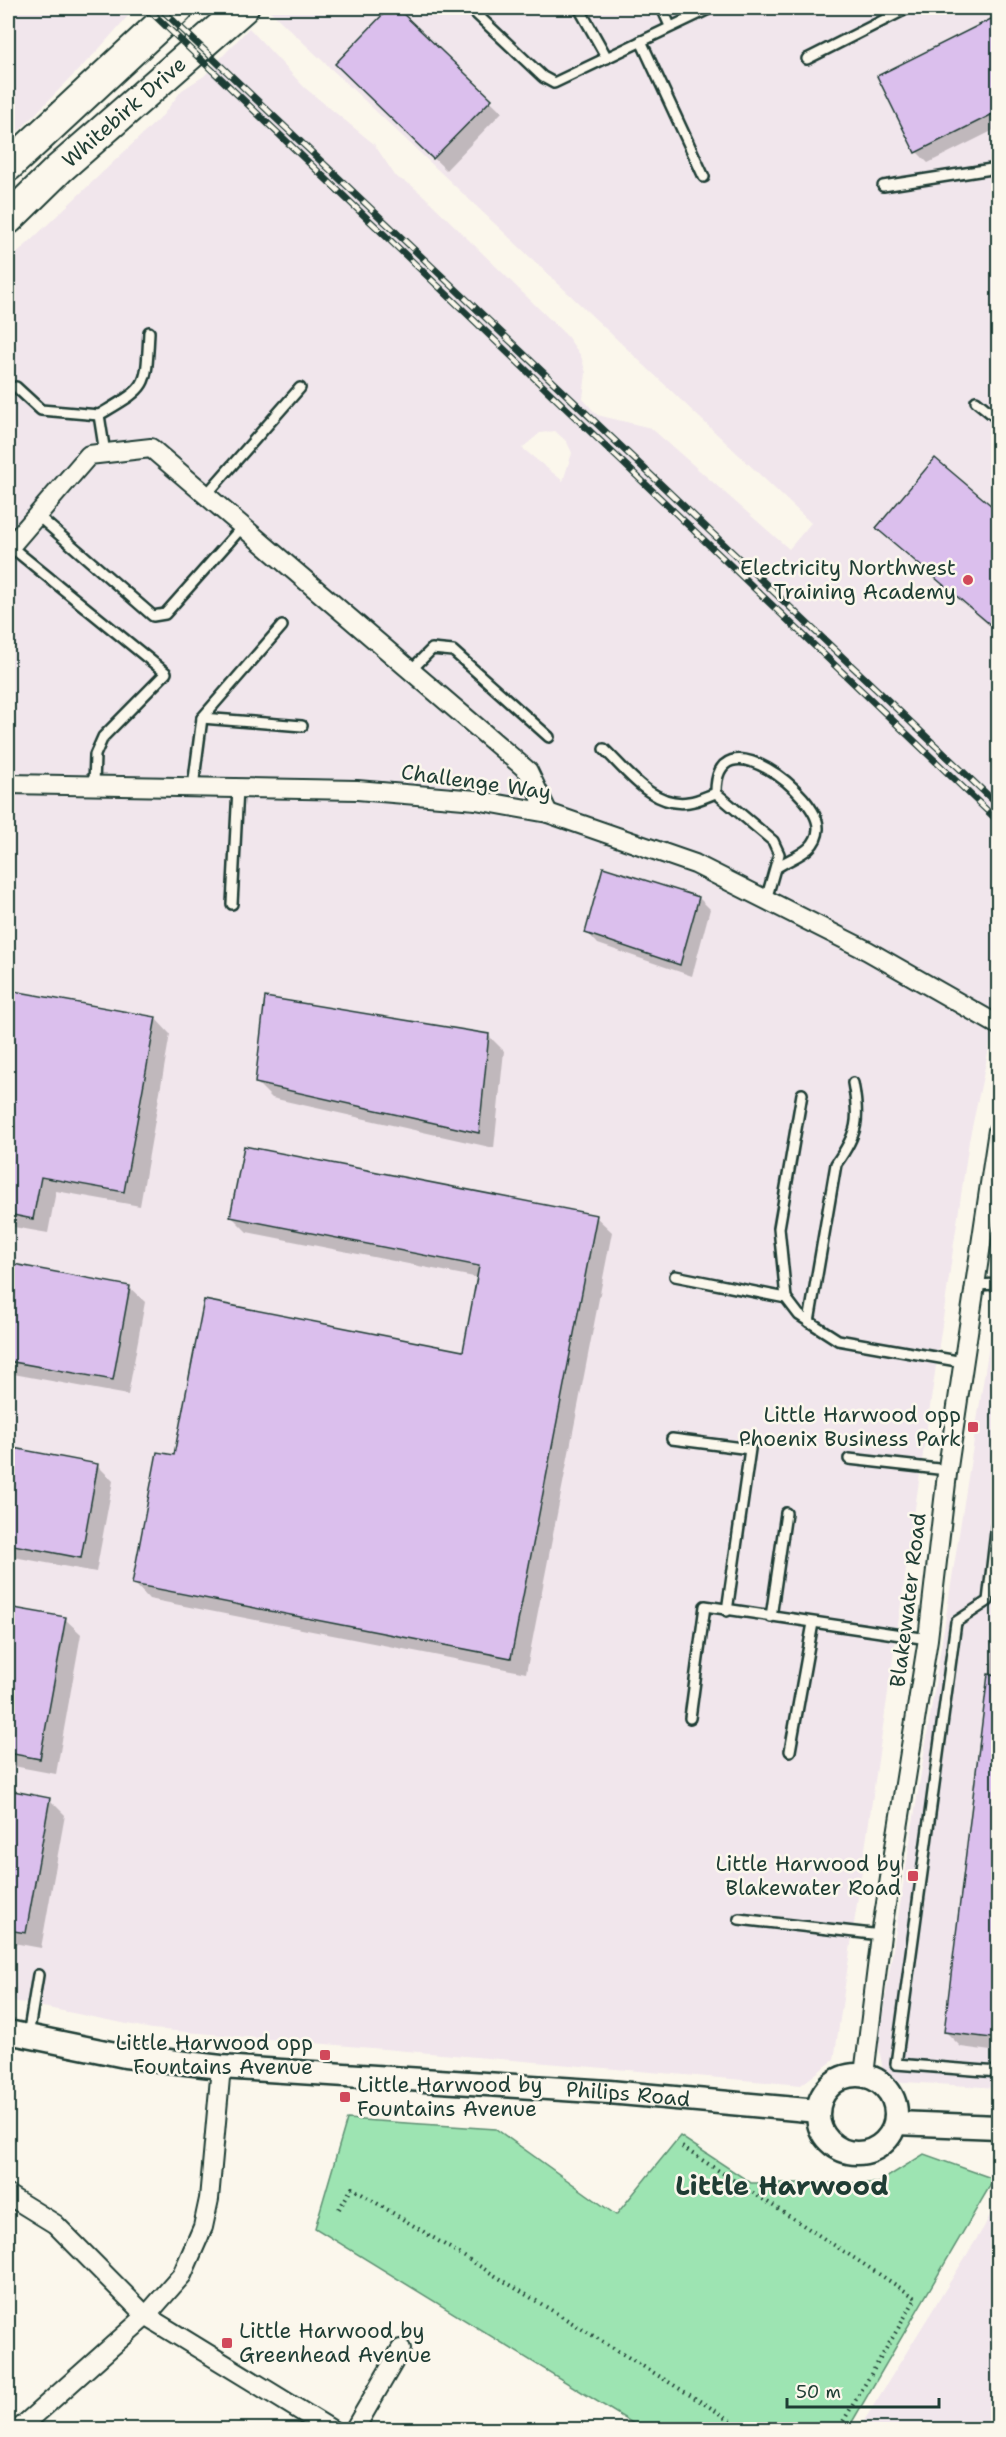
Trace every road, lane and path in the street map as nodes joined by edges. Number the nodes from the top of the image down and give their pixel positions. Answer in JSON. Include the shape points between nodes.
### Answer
{"nodes":[{"id":1,"x":178,"y":8,"type":"edge"},
{"id":2,"x":243,"y":8,"type":"edge"},
{"id":3,"x":470,"y":8,"type":"edge"},
{"id":4,"x":579,"y":8,"type":"edge"},
{"id":5,"x":662,"y":8,"type":"edge"},
{"id":6,"x":711,"y":8,"type":"edge"},
{"id":7,"x":908,"y":8,"type":"edge"},
{"id":8,"x":670,"y":26,"type":"junction"},
{"id":9,"x":641,"y":41,"type":"junction"},
{"id":10,"x":607,"y":58,"type":"junction"},
{"id":11,"x":807,"y":59,"type":"dead end"},
{"id":12,"x":8,"y":166,"type":"edge"},
{"id":13,"x":999,"y":168,"type":"edge"},
{"id":14,"x":704,"y":177,"type":"dead end"},
{"id":15,"x":883,"y":186,"type":"dead end"},
{"id":16,"x":8,"y":219,"type":"edge"},
{"id":17,"x":149,"y":332,"type":"dead end"},
{"id":18,"x":16,"y":387,"type":"dead end"},
{"id":19,"x":300,"y":388,"type":"dead end"},
{"id":20,"x":976,"y":401,"type":"dead end"},
{"id":21,"x":99,"y":415,"type":"junction"},
{"id":22,"x":999,"y":420,"type":"edge"},
{"id":23,"x":105,"y":453,"type":"junction"},
{"id":24,"x":206,"y":495,"type":"junction"},
{"id":25,"x":38,"y":514,"type":"junction"},
{"id":26,"x":243,"y":526,"type":"junction"},
{"id":27,"x":9,"y":548,"type":"edge"},
{"id":28,"x":282,"y":626,"type":"dead end"},
{"id":29,"x":411,"y":670,"type":"junction"},
{"id":30,"x":202,"y":718,"type":"junction"},
{"id":31,"x":302,"y":726,"type":"dead end"},
{"id":32,"x":549,"y":737,"type":"dead end"},
{"id":33,"x":604,"y":749,"type":"dead end"},
{"id":34,"x":8,"y":784,"type":"edge"},
{"id":35,"x":94,"y":786,"type":"junction"},
{"id":36,"x":193,"y":787,"type":"junction"},
{"id":37,"x":238,"y":788,"type":"junction"},
{"id":38,"x":716,"y":794,"type":"junction"},
{"id":39,"x":548,"y":813,"type":"junction"},
{"id":40,"x":776,"y":868,"type":"junction"},
{"id":41,"x":766,"y":900,"type":"junction"},
{"id":42,"x":232,"y":904,"type":"dead end"},
{"id":43,"x":999,"y":1025,"type":"edge"},
{"id":44,"x":854,"y":1083,"type":"dead end"},
{"id":45,"x":802,"y":1094,"type":"dead end"},
{"id":46,"x":999,"y":1130,"type":"edge"},
{"id":47,"x":675,"y":1276,"type":"dead end"},
{"id":48,"x":999,"y":1284,"type":"edge"},
{"id":49,"x":975,"y":1285,"type":"junction"},
{"id":50,"x":786,"y":1298,"type":"junction"},
{"id":51,"x":809,"y":1322,"type":"junction"},
{"id":52,"x":963,"y":1362,"type":"junction"},
{"id":53,"x":672,"y":1439,"type":"dead end"},
{"id":54,"x":849,"y":1459,"type":"dead end"},
{"id":55,"x":948,"y":1470,"type":"junction"},
{"id":56,"x":786,"y":1514,"type":"dead end"},
{"id":57,"x":999,"y":1514,"type":"edge"},
{"id":58,"x":994,"y":1585,"type":"edge"},
{"id":59,"x":727,"y":1611,"type":"junction"},
{"id":60,"x":771,"y":1617,"type":"junction"},
{"id":61,"x":813,"y":1623,"type":"junction"},
{"id":62,"x":928,"y":1639,"type":"junction"},
{"id":63,"x":690,"y":1718,"type":"dead end"},
{"id":64,"x":790,"y":1751,"type":"dead end"},
{"id":65,"x":739,"y":1919,"type":"dead end"},
{"id":66,"x":881,"y":1935,"type":"junction"},
{"id":67,"x":38,"y":1975,"type":"dead end"},
{"id":68,"x":18,"y":2034,"type":"edge"},
{"id":69,"x":221,"y":2067,"type":"junction"},
{"id":70,"x":999,"y":2072,"type":"edge"},
{"id":71,"x":864,"y":2075,"type":"junction"},
{"id":72,"x":818,"y":2111,"type":"junction"},
{"id":73,"x":896,"y":2123,"type":"junction"},
{"id":74,"x":999,"y":2127,"type":"edge"},
{"id":75,"x":682,"y":2147,"type":"dead end"},
{"id":76,"x":8,"y":2195,"type":"edge"},
{"id":77,"x":339,"y":2209,"type":"dead end"},
{"id":78,"x":146,"y":2316,"type":"junction"},
{"id":79,"x":401,"y":2349,"type":"dead end"},
{"id":80,"x":18,"y":2430,"type":"edge"},
{"id":81,"x":332,"y":2430,"type":"edge"},
{"id":82,"x":354,"y":2430,"type":"edge"},
{"id":83,"x":747,"y":2430,"type":"edge"},
{"id":84,"x":838,"y":2430,"type":"edge"}],
"edges":[{"from":1,"to":12,"type":"highway","name":"Whitebirk Drive"},
{"from":2,"to":16,"type":"highway","name":"Whitebirk Drive","via":[[59,169]]},
{"from":3,"to":10,"type":"lane","via":[[554,83]]},
{"from":4,"to":10,"type":"lane"},
{"from":5,"to":8,"type":"lane"},
{"from":6,"to":8,"type":"lane"},
{"from":7,"to":11,"type":"lane"},
{"from":8,"to":9,"type":"lane"},
{"from":9,"to":10,"type":"lane"},
{"from":9,"to":14,"type":"lane"},
{"from":13,"to":15,"type":"lane"},
{"from":17,"to":21,"type":"lane","via":[[147,378],[138,392]]},
{"from":18,"to":21,"type":"lane","via":[[41,410]]},
{"from":19,"to":24,"type":"lane"},
{"from":20,"to":22,"type":"lane"},
{"from":21,"to":23,"type":"lane"},
{"from":23,"to":24,"type":"street","via":[[150,448]]},
{"from":23,"to":25,"type":"street","via":[[89,455]]},
{"from":24,"to":26,"type":"street"},
{"from":25,"to":26,"type":"lane","via":[[153,616],[165,614]]},
{"from":25,"to":27,"type":"street"},
{"from":26,"to":29,"type":"street"},
{"from":27,"to":35,"type":"lane","via":[[166,673],[103,736],[94,755]]},
{"from":28,"to":30,"type":"lane"},
{"from":29,"to":32,"type":"lane","via":[[432,649],[453,651]]},
{"from":29,"to":39,"type":"street","via":[[528,771]]},
{"from":30,"to":31,"type":"lane"},
{"from":30,"to":36,"type":"lane"},
{"from":33,"to":38,"type":"lane","via":[[651,794],[667,802],[688,802]]},
{"from":34,"to":35,"type":"street","name":"Challenge Way"},
{"from":35,"to":36,"type":"street","name":"Challenge Way"},
{"from":36,"to":37,"type":"street","name":"Challenge Way"},
{"from":37,"to":39,"type":"street","name":"Challenge Way","via":[[357,790],[476,800]]},
{"from":37,"to":42,"type":"lane"},
{"from":38,"to":40,"type":"lane","via":[[773,841],[779,854]]},
{"from":38,"to":40,"type":"lane","via":[[721,770],[734,759],[746,757],[773,772],[804,800],[814,813],[818,829],[812,844],[803,854]]},
{"from":39,"to":41,"type":"street","name":"Challenge Way","via":[[695,864]]},
{"from":40,"to":41,"type":"lane"},
{"from":41,"to":43,"type":"street","name":"Challenge Way","via":[[868,951]]},
{"from":44,"to":51,"type":"lane","via":[[857,1128],[836,1164]]},
{"from":45,"to":50,"type":"lane","via":[[779,1228]]},
{"from":46,"to":49,"type":"street","name":"Blakewater Road"},
{"from":47,"to":50,"type":"lane"},
{"from":48,"to":49,"type":"lane"},
{"from":49,"to":52,"type":"street","name":"Blakewater Road"},
{"from":50,"to":51,"type":"lane"},
{"from":51,"to":52,"type":"lane","via":[[837,1340]]},
{"from":52,"to":55,"type":"street","name":"Blakewater Road"},
{"from":53,"to":59,"type":"lane","via":[[750,1449]]},
{"from":54,"to":55,"type":"lane"},
{"from":55,"to":62,"type":"street","name":"Blakewater Road"},
{"from":56,"to":60,"type":"lane"},
{"from":57,"to":58,"type":"lane"},
{"from":58,"to":70,"type":"lane","via":[[988,1601],[956,1622],[896,2064]]},
{"from":59,"to":60,"type":"lane"},
{"from":59,"to":63,"type":"lane","via":[[705,1606]]},
{"from":60,"to":61,"type":"lane"},
{"from":61,"to":62,"type":"lane"},
{"from":61,"to":64,"type":"lane"},
{"from":62,"to":66,"type":"street","name":"Blakewater Road"},
{"from":65,"to":66,"type":"lane"},
{"from":66,"to":71,"type":"street","name":"Blakewater Road"},
{"from":67,"to":68,"type":"lane"},
{"from":68,"to":69,"type":"street","name":"Philips Road","via":[[125,2056]]},
{"from":69,"to":72,"type":"street","name":"Philips Road","via":[[609,2092]]},
{"from":69,"to":78,"type":"street","via":[[213,2171],[202,2227],[182,2275]]},
{"from":71,"to":72,"type":"street","via":[[844,2077],[832,2084],[821,2098]]},
{"from":71,"to":73,"type":"street","via":[[889,2090],[895,2102]]},
{"from":72,"to":73,"type":"street","via":[[821,2130],[848,2152],[875,2149],[890,2136]]},
{"from":73,"to":74,"type":"street"},
{"from":75,"to":84,"type":"path","via":[[916,2298]]},
{"from":76,"to":78,"type":"street","via":[[55,2224]]},
{"from":77,"to":83,"type":"path","via":[[352,2188]]},
{"from":78,"to":80,"type":"street"},
{"from":78,"to":81,"type":"street"},
{"from":79,"to":82,"type":"street"}]}
